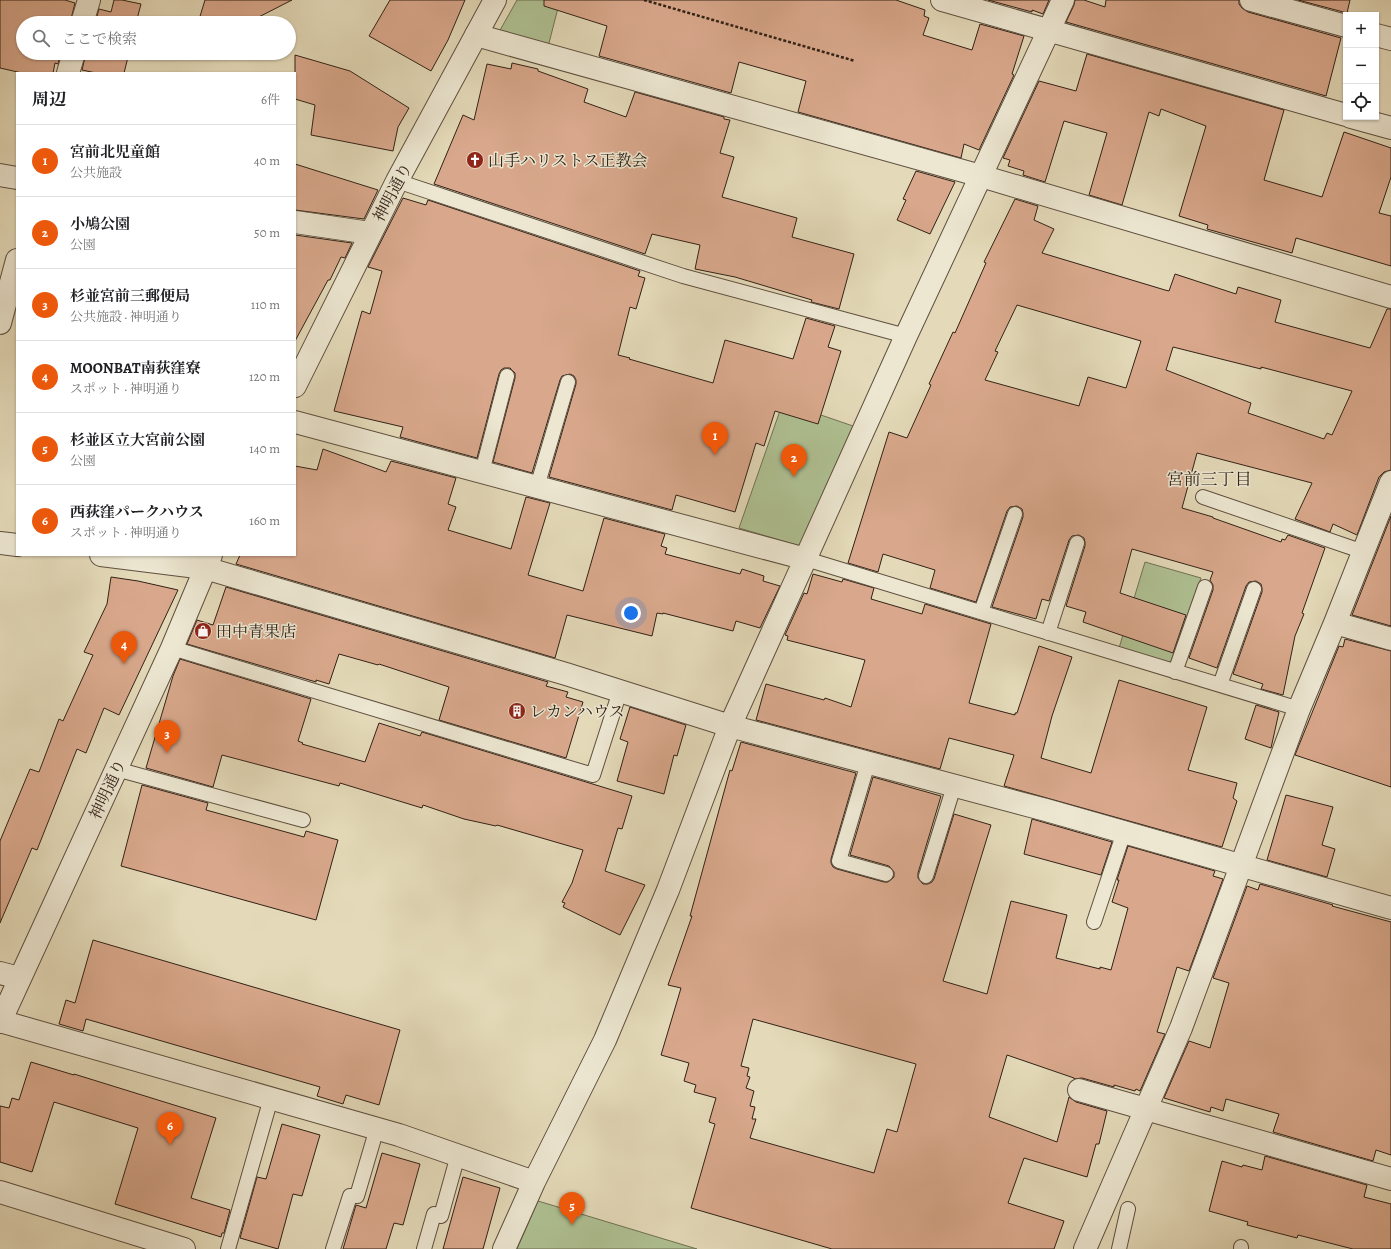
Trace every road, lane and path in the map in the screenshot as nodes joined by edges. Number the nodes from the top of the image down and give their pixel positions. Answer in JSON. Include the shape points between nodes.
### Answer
{"nodes":[{"id":1,"x":89,"y":0,"type":"edge"},
{"id":2,"x":495,"y":0,"type":"edge"},
{"id":3,"x":644,"y":0,"type":"edge"},
{"id":4,"x":942,"y":0,"type":"edge"},
{"id":5,"x":1063,"y":0,"type":"edge"},
{"id":6,"x":1251,"y":0,"type":"edge"},
{"id":7,"x":84,"y":16,"type":"edge"},
{"id":8,"x":1343,"y":25,"type":"edge"},
{"id":9,"x":1048,"y":31,"type":"junction"},
{"id":10,"x":476,"y":35,"type":"junction"},
{"id":11,"x":1379,"y":36,"type":"edge"},
{"id":12,"x":1391,"y":39,"type":"edge"},
{"id":13,"x":72,"y":60,"type":"edge"},
{"id":14,"x":855,"y":61,"type":"dead end"},
{"id":15,"x":68,"y":72,"type":"edge"},
{"id":16,"x":1343,"y":115,"type":"edge"},
{"id":17,"x":1363,"y":120,"type":"edge"},
{"id":18,"x":1391,"y":128,"type":"edge"},
{"id":19,"x":0,"y":175,"type":"edge"},
{"id":20,"x":981,"y":176,"type":"junction"},
{"id":21,"x":16,"y":178,"type":"edge"},
{"id":22,"x":397,"y":182,"type":"junction"},
{"id":23,"x":296,"y":222,"type":"edge"},
{"id":24,"x":370,"y":234,"type":"junction"},
{"id":25,"x":16,"y":264,"type":"edge"},
{"id":26,"x":1391,"y":296,"type":"edge"},
{"id":27,"x":0,"y":323,"type":"edge"},
{"id":28,"x":906,"y":336,"type":"junction"},
{"id":29,"x":507,"y":376,"type":"dead end"},
{"id":30,"x":568,"y":382,"type":"dead end"},
{"id":31,"x":296,"y":384,"type":"edge"},
{"id":32,"x":296,"y":422,"type":"edge"},
{"id":33,"x":482,"y":472,"type":"junction"},
{"id":34,"x":1391,"y":482,"type":"edge"},
{"id":35,"x":537,"y":487,"type":"junction"},
{"id":36,"x":1203,"y":497,"type":"dead end"},
{"id":37,"x":1015,"y":514,"type":"dead end"},
{"id":38,"x":0,"y":543,"type":"edge"},
{"id":39,"x":1077,"y":543,"type":"dead end"},
{"id":40,"x":16,"y":545,"type":"edge"},
{"id":41,"x":1364,"y":552,"type":"junction"},
{"id":42,"x":119,"y":556,"type":"edge"},
{"id":43,"x":806,"y":559,"type":"junction"},
{"id":44,"x":208,"y":561,"type":"edge"},
{"id":45,"x":1205,"y":587,"type":"dead end"},
{"id":46,"x":1254,"y":589,"type":"dead end"},
{"id":47,"x":981,"y":612,"type":"junction"},
{"id":48,"x":1336,"y":623,"type":"junction"},
{"id":49,"x":1048,"y":633,"type":"junction"},
{"id":50,"x":1391,"y":638,"type":"edge"},
{"id":51,"x":172,"y":648,"type":"junction"},
{"id":52,"x":1175,"y":672,"type":"junction"},
{"id":53,"x":1220,"y":685,"type":"junction"},
{"id":54,"x":620,"y":691,"type":"junction"},
{"id":55,"x":1299,"y":709,"type":"junction"},
{"id":56,"x":730,"y":726,"type":"junction"},
{"id":57,"x":868,"y":763,"type":"junction"},
{"id":58,"x":116,"y":769,"type":"junction"},
{"id":59,"x":954,"y":786,"type":"junction"},
{"id":60,"x":302,"y":820,"type":"dead end"},
{"id":61,"x":1124,"y":832,"type":"junction"},
{"id":62,"x":1241,"y":865,"type":"junction"},
{"id":63,"x":886,"y":874,"type":"dead end"},
{"id":64,"x":926,"y":876,"type":"dead end"},
{"id":65,"x":1391,"y":908,"type":"edge"},
{"id":66,"x":1094,"y":922,"type":"dead end"},
{"id":67,"x":10,"y":975,"type":"edge"},
{"id":68,"x":0,"y":1021,"type":"edge"},
{"id":69,"x":1078,"y":1090,"type":"dead end"},
{"id":70,"x":271,"y":1098,"type":"junction"},
{"id":71,"x":1146,"y":1109,"type":"junction"},
{"id":72,"x":376,"y":1128,"type":"junction"},
{"id":73,"x":458,"y":1155,"type":"junction"},
{"id":74,"x":1391,"y":1179,"type":"edge"},
{"id":75,"x":534,"y":1182,"type":"junction"},
{"id":76,"x":0,"y":1192,"type":"edge"},
{"id":77,"x":1128,"y":1209,"type":"dead end"},
{"id":78,"x":184,"y":1249,"type":"edge"},
{"id":79,"x":228,"y":1249,"type":"edge"},
{"id":80,"x":333,"y":1249,"type":"edge"},
{"id":81,"x":424,"y":1249,"type":"edge"},
{"id":82,"x":504,"y":1249,"type":"edge"},
{"id":83,"x":1085,"y":1249,"type":"edge"},
{"id":84,"x":1119,"y":1249,"type":"edge"}],
"edges":[{"from":1,"to":7,"type":"street"},
{"from":2,"to":10,"type":"street","name":"神明通り"},
{"from":3,"to":14,"type":"path"},
{"from":4,"to":9,"type":"street"},
{"from":5,"to":9,"type":"street"},
{"from":6,"to":8,"type":"street"},
{"from":9,"to":16,"type":"street"},
{"from":9,"to":20,"type":"street"},
{"from":10,"to":20,"type":"street"},
{"from":10,"to":22,"type":"street","name":"神明通り"},
{"from":11,"to":12,"type":"street"},
{"from":13,"to":15,"type":"street"},
{"from":17,"to":18,"type":"street"},
{"from":19,"to":21,"type":"street"},
{"from":20,"to":26,"type":"street"},
{"from":20,"to":28,"type":"street"},
{"from":22,"to":24,"type":"street","name":"神明通り"},
{"from":22,"to":28,"type":"lane","via":[[683,276]]},
{"from":23,"to":24,"type":"street"},
{"from":24,"to":31,"type":"street","name":"神明通り"},
{"from":25,"to":27,"type":"street"},
{"from":28,"to":43,"type":"street"},
{"from":29,"to":33,"type":"lane"},
{"from":30,"to":35,"type":"lane"},
{"from":32,"to":33,"type":"street"},
{"from":33,"to":35,"type":"street"},
{"from":34,"to":41,"type":"street"},
{"from":35,"to":43,"type":"street"},
{"from":36,"to":41,"type":"lane"},
{"from":37,"to":47,"type":"lane"},
{"from":38,"to":40,"type":"street"},
{"from":39,"to":49,"type":"lane"},
{"from":41,"to":48,"type":"street"},
{"from":42,"to":44,"type":"street"},
{"from":43,"to":47,"type":"lane"},
{"from":43,"to":56,"type":"street"},
{"from":44,"to":51,"type":"street","name":"神明通り"},
{"from":44,"to":54,"type":"street"},
{"from":45,"to":52,"type":"lane"},
{"from":46,"to":53,"type":"lane"},
{"from":47,"to":49,"type":"lane"},
{"from":48,"to":50,"type":"street"},
{"from":48,"to":55,"type":"street"},
{"from":49,"to":52,"type":"lane"},
{"from":51,"to":54,"type":"lane","via":[[593,775]]},
{"from":51,"to":58,"type":"street","name":"神明通り"},
{"from":52,"to":53,"type":"lane"},
{"from":53,"to":55,"type":"lane"},
{"from":54,"to":56,"type":"street"},
{"from":55,"to":62,"type":"street"},
{"from":56,"to":57,"type":"street"},
{"from":56,"to":75,"type":"street","via":[[668,890],[605,1040]]},
{"from":57,"to":59,"type":"street"},
{"from":57,"to":63,"type":"lane","via":[[839,861]]},
{"from":58,"to":60,"type":"lane"},
{"from":58,"to":67,"type":"street","name":"神明通り"},
{"from":59,"to":61,"type":"street"},
{"from":59,"to":64,"type":"lane"},
{"from":61,"to":62,"type":"street"},
{"from":61,"to":66,"type":"lane"},
{"from":62,"to":65,"type":"street"},
{"from":62,"to":71,"type":"street","via":[[1181,1028]]},
{"from":67,"to":68,"type":"street","name":"神明通り"},
{"from":68,"to":70,"type":"street"},
{"from":69,"to":71,"type":"street"},
{"from":70,"to":72,"type":"street"},
{"from":70,"to":79,"type":"lane"},
{"from":71,"to":74,"type":"street"},
{"from":71,"to":83,"type":"street"},
{"from":72,"to":73,"type":"street"},
{"from":72,"to":80,"type":"lane","via":[[357,1196],[350,1196]]},
{"from":73,"to":75,"type":"street"},
{"from":73,"to":81,"type":"lane","via":[[441,1216],[434,1214]]},
{"from":75,"to":82,"type":"street"},
{"from":76,"to":78,"type":"street"},
{"from":77,"to":84,"type":"lane"}]}
